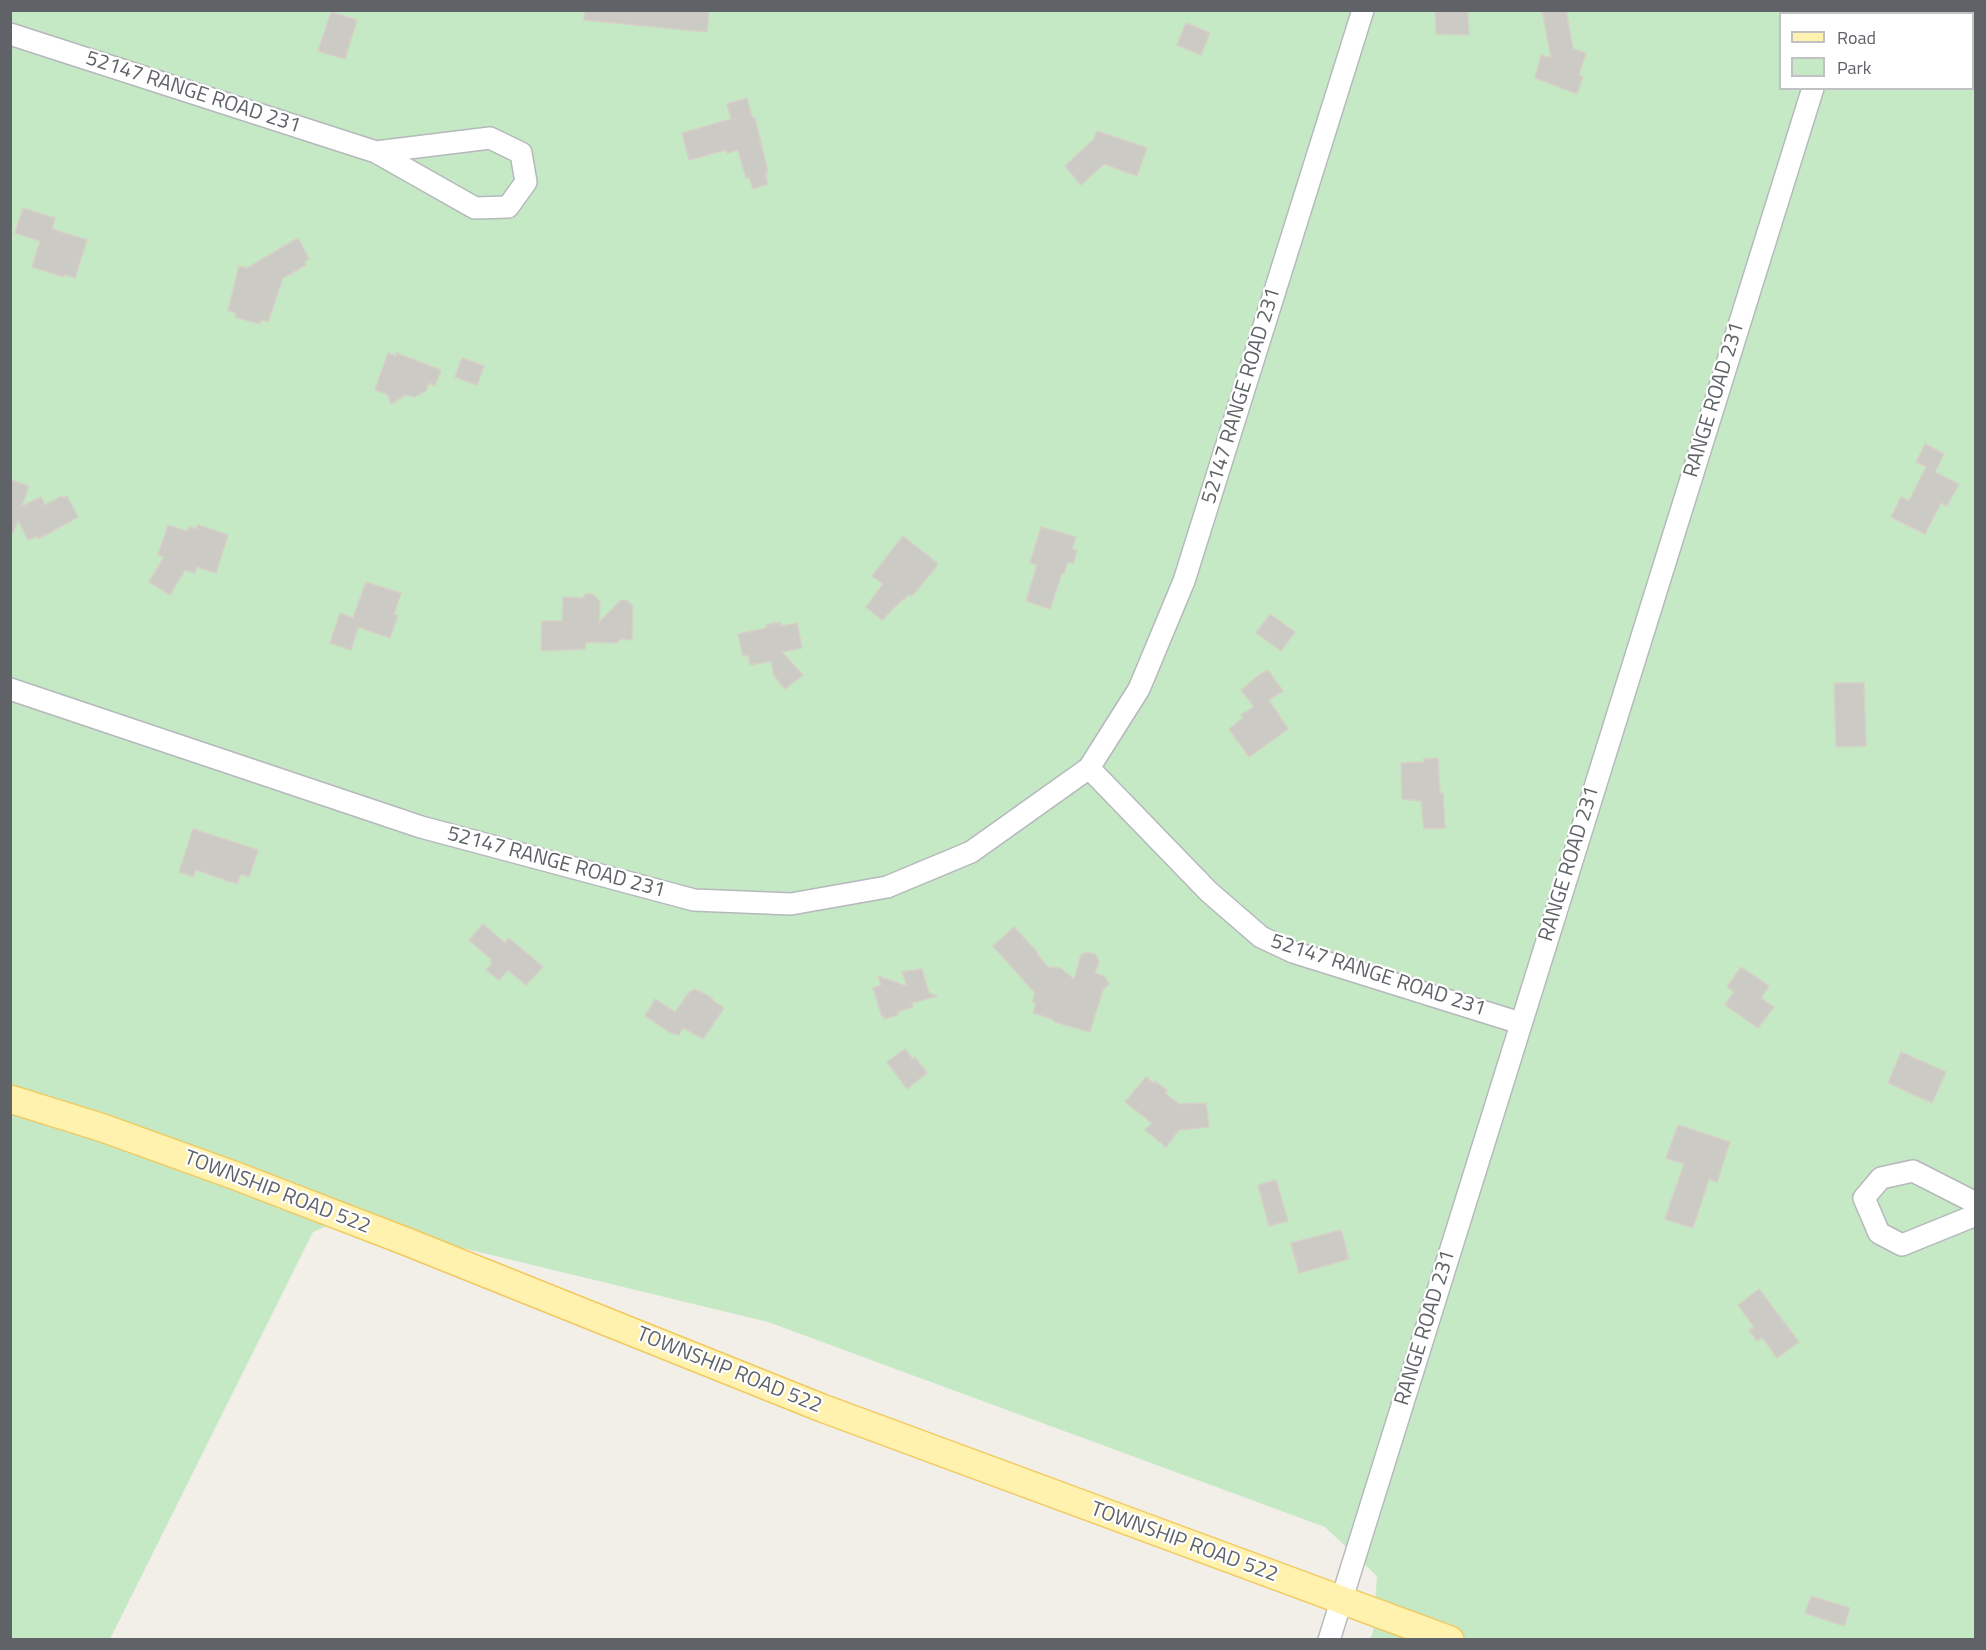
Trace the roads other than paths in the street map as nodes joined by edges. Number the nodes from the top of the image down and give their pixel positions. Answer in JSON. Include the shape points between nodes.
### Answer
{"nodes":[{"id":1,"x":1363,"y":10,"type":"edge"},
{"id":2,"x":10,"y":34,"type":"edge"},
{"id":3,"x":1812,"y":90,"type":"edge"},
{"id":4,"x":376,"y":152,"type":"junction"},
{"id":5,"x":10,"y":689,"type":"edge"},
{"id":6,"x":1089,"y":768,"type":"junction"},
{"id":7,"x":1520,"y":1023,"type":"junction"},
{"id":8,"x":10,"y":1099,"type":"edge"},
{"id":9,"x":1976,"y":1203,"type":"edge"},
{"id":10,"x":1976,"y":1215,"type":"edge"},
{"id":11,"x":1341,"y":1601,"type":"junction"},
{"id":12,"x":1329,"y":1640,"type":"edge"},
{"id":13,"x":1450,"y":1640,"type":"edge"}],
"edges":[{"from":1,"to":6,"type":"street","name":"52147 RANGE ROAD 231","via":[[1184,581],[1139,689]]},
{"from":2,"to":4,"type":"street","name":"52147 RANGE ROAD 231"},
{"from":3,"to":7,"type":"street","name":"RANGE ROAD 231"},
{"from":4,"to":4,"type":"street","name":"52147 RANGE ROAD 231","via":[[475,208],[508,207],[526,182],[521,153],[489,138]]},
{"from":5,"to":6,"type":"street","name":"52147 RANGE ROAD 231","via":[[422,826],[694,900],[792,904],[887,887],[971,852]]},
{"from":6,"to":7,"type":"street","name":"52147 RANGE ROAD 231","via":[[1209,892],[1261,937],[1293,952]]},
{"from":7,"to":11,"type":"street","name":"RANGE ROAD 231"},
{"from":8,"to":11,"type":"main road","name":"TOWNSHIP ROAD 522","via":[[236,1176],[822,1408]]},
{"from":9,"to":10,"type":"street","via":[[1913,1171],[1881,1179],[1864,1198],[1878,1233],[1902,1245]]},
{"from":11,"to":12,"type":"street","name":"RANGE ROAD 231"},
{"from":11,"to":13,"type":"main road","name":"TOWNSHIP ROAD 522"}]}
